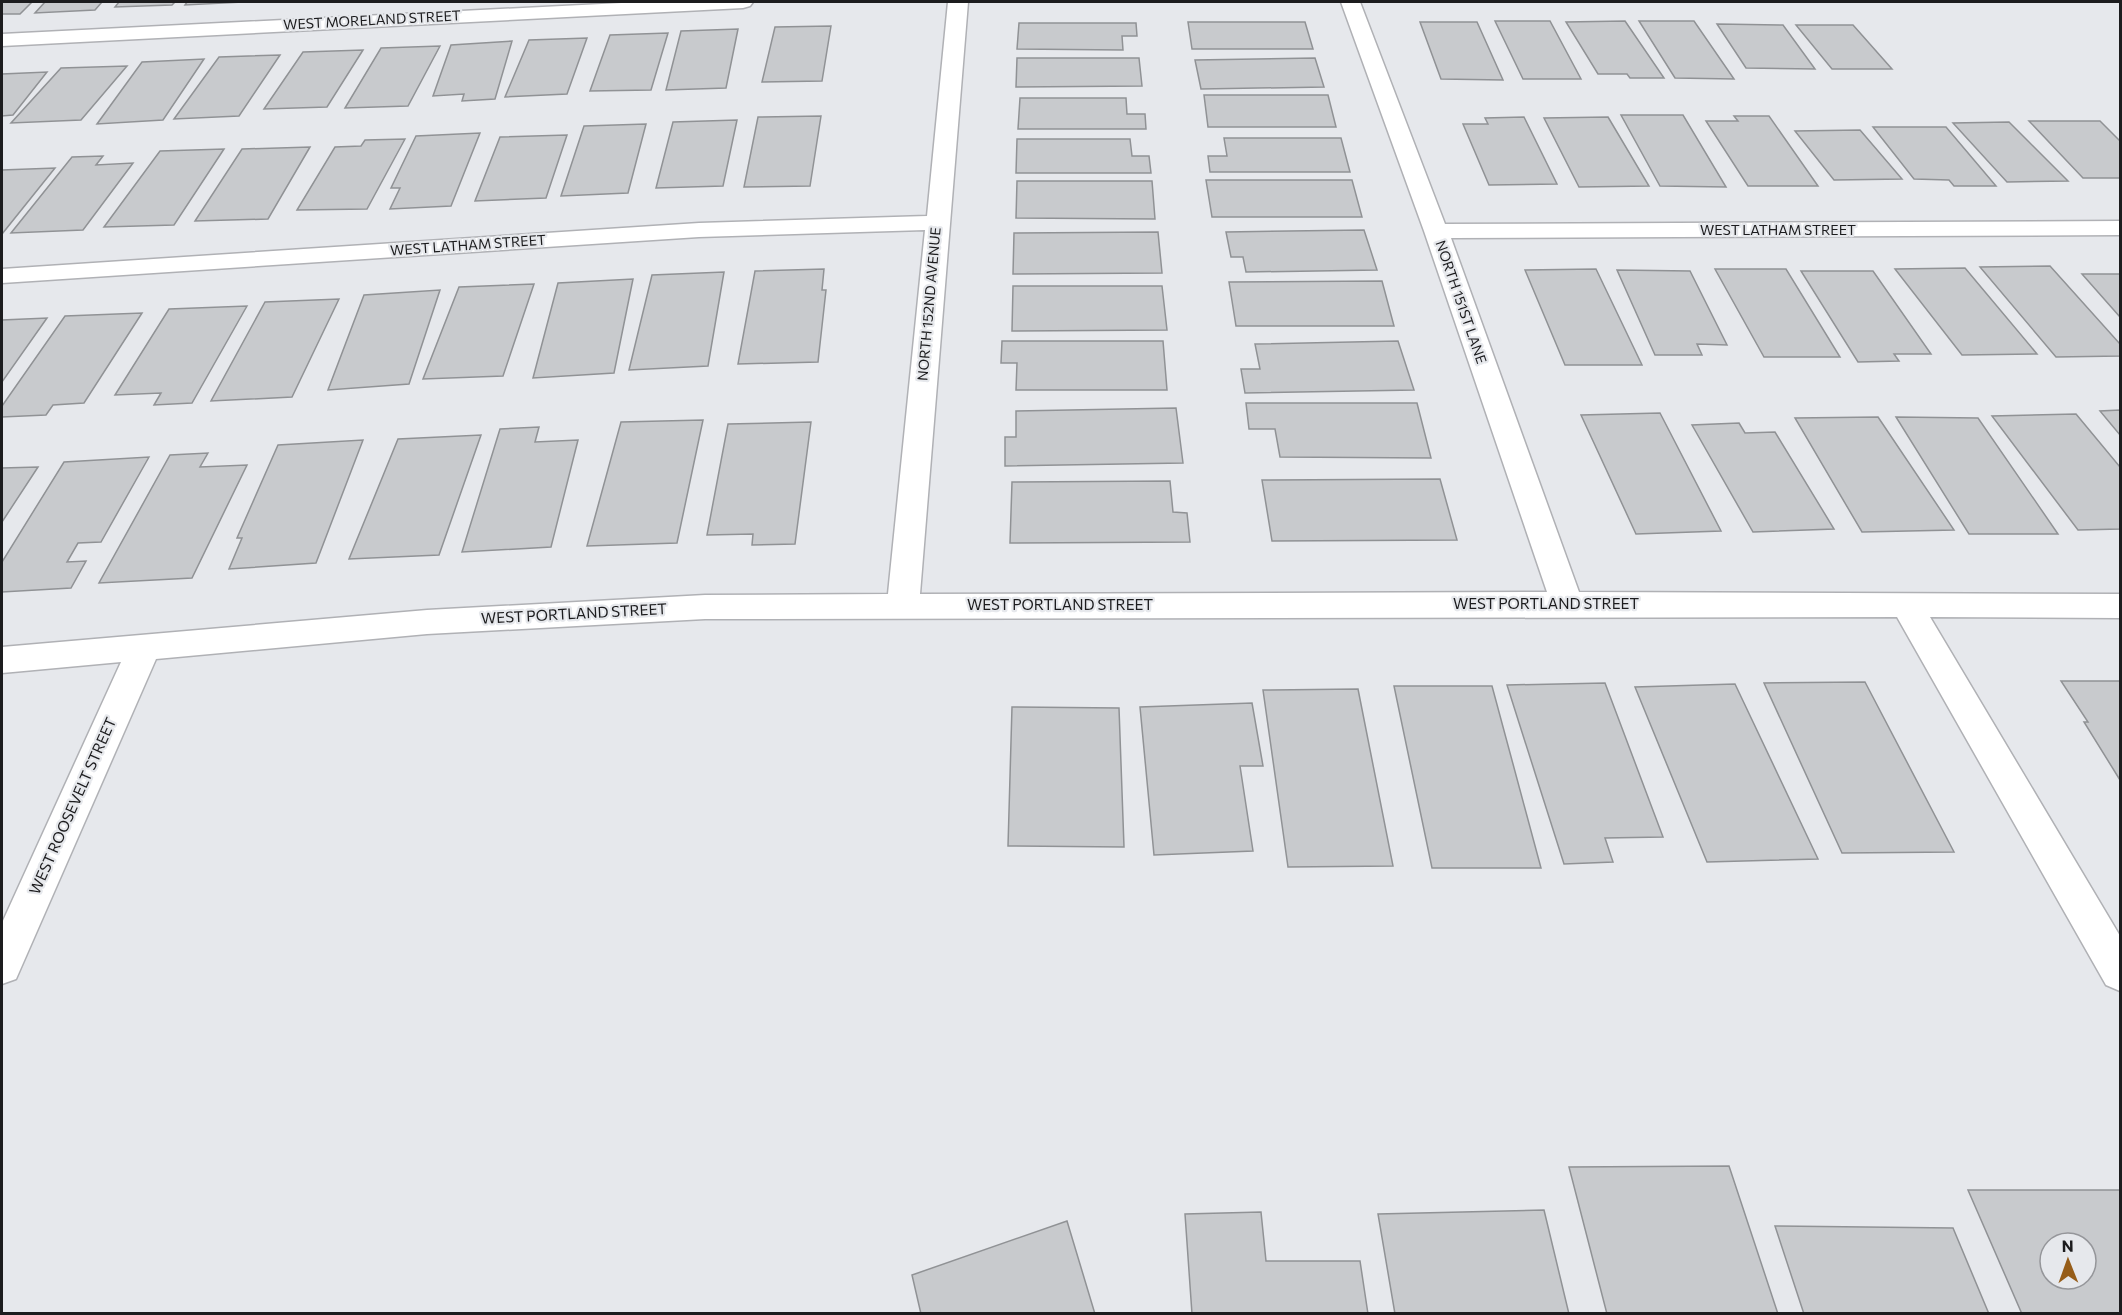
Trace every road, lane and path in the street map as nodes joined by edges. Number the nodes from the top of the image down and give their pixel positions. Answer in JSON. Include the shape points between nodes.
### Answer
{"nodes":[{"id":1,"x":744,"y":2,"type":"edge"},
{"id":2,"x":958,"y":2,"type":"edge"},
{"id":3,"x":1350,"y":2,"type":"edge"},
{"id":4,"x":2,"y":40,"type":"edge"},
{"id":5,"x":936,"y":223,"type":"junction"},
{"id":6,"x":2121,"y":228,"type":"edge"},
{"id":7,"x":1436,"y":231,"type":"junction"},
{"id":8,"x":2,"y":276,"type":"edge"},
{"id":9,"x":1567,"y":604,"type":"junction"},
{"id":10,"x":1906,"y":605,"type":"junction"},
{"id":11,"x":903,"y":606,"type":"junction"},
{"id":12,"x":2121,"y":606,"type":"edge"},
{"id":13,"x":145,"y":646,"type":"junction"},
{"id":14,"x":2,"y":660,"type":"edge"},
{"id":15,"x":2,"y":966,"type":"edge"},
{"id":16,"x":2121,"y":972,"type":"edge"}],
"edges":[{"from":1,"to":4,"type":"street","name":"WEST MORELAND STREET"},
{"from":2,"to":5,"type":"street","name":"NORTH 152ND AVENUE"},
{"from":3,"to":7,"type":"street","name":"NORTH 151ST LANE"},
{"from":5,"to":8,"type":"street","name":"WEST LATHAM STREET","via":[[699,230]]},
{"from":5,"to":11,"type":"street","name":"NORTH 152ND AVENUE"},
{"from":6,"to":7,"type":"street","name":"WEST LATHAM STREET"},
{"from":7,"to":9,"type":"street","name":"NORTH 151ST LANE"},
{"from":9,"to":10,"type":"street","name":"WEST PORTLAND STREET"},
{"from":9,"to":11,"type":"street","name":"WEST PORTLAND STREET"},
{"from":10,"to":12,"type":"street","name":"WEST PORTLAND STREET"},
{"from":10,"to":16,"type":"street"},
{"from":11,"to":13,"type":"street","name":"WEST PORTLAND STREET","via":[[705,607],[427,622]]},
{"from":13,"to":14,"type":"street","name":"WEST PORTLAND STREET"},
{"from":13,"to":15,"type":"street","name":"WEST ROOSEVELT STREET"}]}
